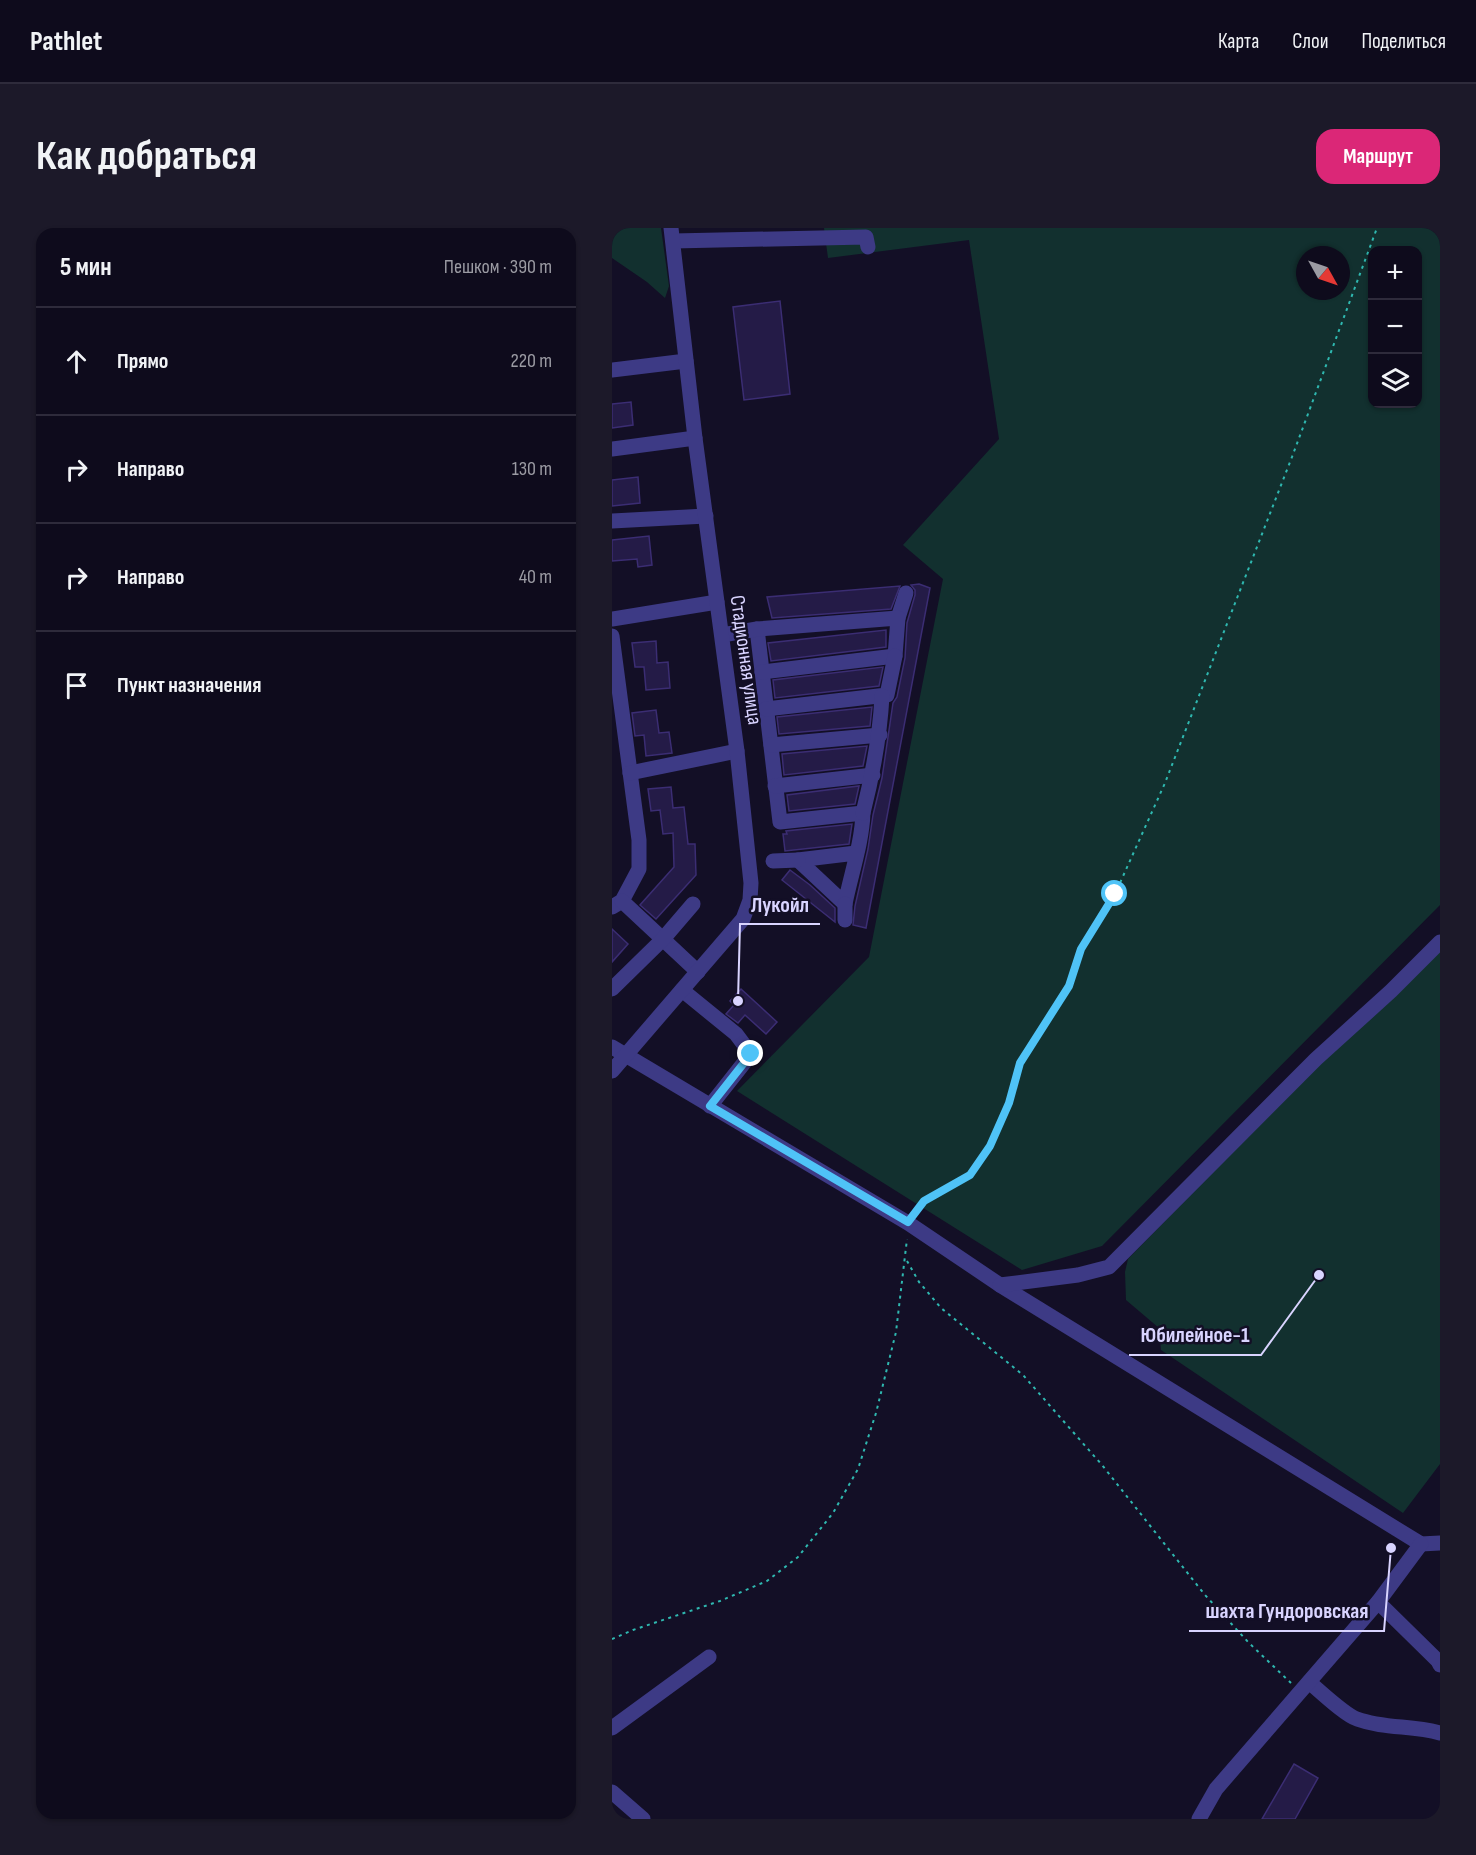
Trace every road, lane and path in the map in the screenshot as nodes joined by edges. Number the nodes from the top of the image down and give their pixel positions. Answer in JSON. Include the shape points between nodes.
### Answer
{"nodes":[{"id":1,"x":1377,"y":228,"type":"edge"},
{"id":2,"x":672,"y":234,"type":"edge"},
{"id":3,"x":867,"y":247,"type":"dead end"},
{"id":4,"x":686,"y":361,"type":"junction"},
{"id":5,"x":612,"y":370,"type":"edge"},
{"id":6,"x":695,"y":438,"type":"junction"},
{"id":7,"x":612,"y":449,"type":"edge"},
{"id":8,"x":706,"y":516,"type":"junction"},
{"id":9,"x":612,"y":521,"type":"edge"},
{"id":10,"x":906,"y":593,"type":"dead end"},
{"id":11,"x":717,"y":602,"type":"junction"},
{"id":12,"x":898,"y":618,"type":"junction"},
{"id":13,"x":612,"y":619,"type":"edge"},
{"id":14,"x":757,"y":629,"type":"junction"},
{"id":15,"x":722,"y":635,"type":"junction"},
{"id":16,"x":612,"y":636,"type":"edge"},
{"id":17,"x":895,"y":657,"type":"junction"},
{"id":18,"x":762,"y":672,"type":"junction"},
{"id":19,"x":882,"y":696,"type":"junction"},
{"id":20,"x":766,"y":708,"type":"junction"},
{"id":21,"x":880,"y":735,"type":"junction"},
{"id":22,"x":771,"y":746,"type":"junction"},
{"id":23,"x":737,"y":751,"type":"junction"},
{"id":24,"x":630,"y":773,"type":"junction"},
{"id":25,"x":873,"y":775,"type":"junction"},
{"id":26,"x":775,"y":786,"type":"junction"},
{"id":27,"x":863,"y":813,"type":"junction"},
{"id":28,"x":856,"y":853,"type":"junction"},
{"id":29,"x":798,"y":860,"type":"junction"},
{"id":30,"x":773,"y":861,"type":"dead end"},
{"id":31,"x":617,"y":904,"type":"edge"},
{"id":32,"x":693,"y":904,"type":"dead end"},
{"id":33,"x":845,"y":904,"type":"junction"},
{"id":34,"x":845,"y":920,"type":"dead end"},
{"id":35,"x":663,"y":939,"type":"junction"},
{"id":36,"x":1440,"y":942,"type":"edge"},
{"id":37,"x":698,"y":972,"type":"junction"},
{"id":38,"x":612,"y":989,"type":"edge"},
{"id":39,"x":682,"y":990,"type":"junction"},
{"id":40,"x":612,"y":1047,"type":"edge"},
{"id":41,"x":626,"y":1055,"type":"junction"},
{"id":42,"x":612,"y":1071,"type":"edge"},
{"id":43,"x":710,"y":1106,"type":"junction"},
{"id":44,"x":907,"y":1227,"type":"junction"},
{"id":45,"x":906,"y":1259,"type":"junction"},
{"id":46,"x":1000,"y":1285,"type":"junction"},
{"id":47,"x":1421,"y":1544,"type":"junction"},
{"id":48,"x":1440,"y":1544,"type":"edge"},
{"id":49,"x":1378,"y":1602,"type":"junction"},
{"id":50,"x":612,"y":1639,"type":"edge"},
{"id":51,"x":709,"y":1657,"type":"dead end"},
{"id":52,"x":1440,"y":1665,"type":"edge"},
{"id":53,"x":1305,"y":1687,"type":"junction"},
{"id":54,"x":612,"y":1728,"type":"edge"},
{"id":55,"x":1440,"y":1733,"type":"edge"},
{"id":56,"x":612,"y":1792,"type":"edge"},
{"id":57,"x":643,"y":1819,"type":"edge"},
{"id":58,"x":1199,"y":1819,"type":"edge"}],
"edges":[{"from":1,"to":44,"type":"path","via":[[1165,783],[1115,894],[1081,949],[1069,986],[1020,1063],[1009,1103],[990,1146],[970,1175],[924,1201]]},
{"from":2,"to":3,"type":"street","via":[[866,237]]},
{"from":2,"to":4,"type":"street","name":"Стадионная улица"},
{"from":4,"to":5,"type":"street"},
{"from":4,"to":6,"type":"street","name":"Стадионная улица"},
{"from":6,"to":7,"type":"street"},
{"from":6,"to":8,"type":"street","name":"Стадионная улица"},
{"from":8,"to":9,"type":"street"},
{"from":8,"to":11,"type":"street","name":"Стадионная улица"},
{"from":10,"to":12,"type":"street"},
{"from":11,"to":13,"type":"street"},
{"from":11,"to":15,"type":"street","name":"Стадионная улица"},
{"from":12,"to":14,"type":"street"},
{"from":12,"to":17,"type":"street"},
{"from":14,"to":15,"type":"street"},
{"from":14,"to":18,"type":"street"},
{"from":15,"to":23,"type":"street","name":"Стадионная улица"},
{"from":16,"to":24,"type":"street"},
{"from":17,"to":18,"type":"street"},
{"from":17,"to":19,"type":"street","via":[[887,695]]},
{"from":18,"to":20,"type":"street"},
{"from":19,"to":20,"type":"street"},
{"from":19,"to":21,"type":"street"},
{"from":20,"to":22,"type":"street"},
{"from":21,"to":22,"type":"street"},
{"from":21,"to":25,"type":"street"},
{"from":22,"to":26,"type":"street"},
{"from":23,"to":24,"type":"street"},
{"from":23,"to":37,"type":"street","name":"Стадионная улица","via":[[750,900],[743,919]]},
{"from":24,"to":31,"type":"street","via":[[639,869]]},
{"from":25,"to":26,"type":"street"},
{"from":25,"to":27,"type":"street"},
{"from":26,"to":27,"type":"street","via":[[780,822]]},
{"from":27,"to":28,"type":"street"},
{"from":28,"to":29,"type":"street"},
{"from":28,"to":33,"type":"street"},
{"from":29,"to":30,"type":"street"},
{"from":29,"to":33,"type":"street"},
{"from":31,"to":35,"type":"street"},
{"from":32,"to":35,"type":"street"},
{"from":33,"to":34,"type":"street"},
{"from":35,"to":37,"type":"street"},
{"from":35,"to":38,"type":"street"},
{"from":36,"to":46,"type":"street","via":[[1316,1059],[1110,1267]]},
{"from":37,"to":39,"type":"street","name":"Стадионная улица"},
{"from":39,"to":41,"type":"street","name":"Стадионная улица"},
{"from":39,"to":43,"type":"street","via":[[736,1034],[751,1054]]},
{"from":40,"to":41,"type":"street"},
{"from":41,"to":42,"type":"street","name":"Стадионная улица"},
{"from":41,"to":43,"type":"street"},
{"from":43,"to":44,"type":"street"},
{"from":44,"to":45,"type":"path"},
{"from":44,"to":46,"type":"street"},
{"from":45,"to":50,"type":"path","via":[[896,1332],[876,1413],[858,1469],[833,1513],[798,1557],[767,1581]]},
{"from":45,"to":53,"type":"path","via":[[941,1308],[1023,1375],[1249,1643]]},
{"from":46,"to":47,"type":"street"},
{"from":47,"to":48,"type":"street"},
{"from":47,"to":49,"type":"street"},
{"from":49,"to":52,"type":"street"},
{"from":49,"to":53,"type":"street"},
{"from":51,"to":54,"type":"street"},
{"from":53,"to":55,"type":"street","via":[[1354,1719]]},
{"from":53,"to":58,"type":"street","via":[[1216,1789]]},
{"from":56,"to":57,"type":"street"}]}
